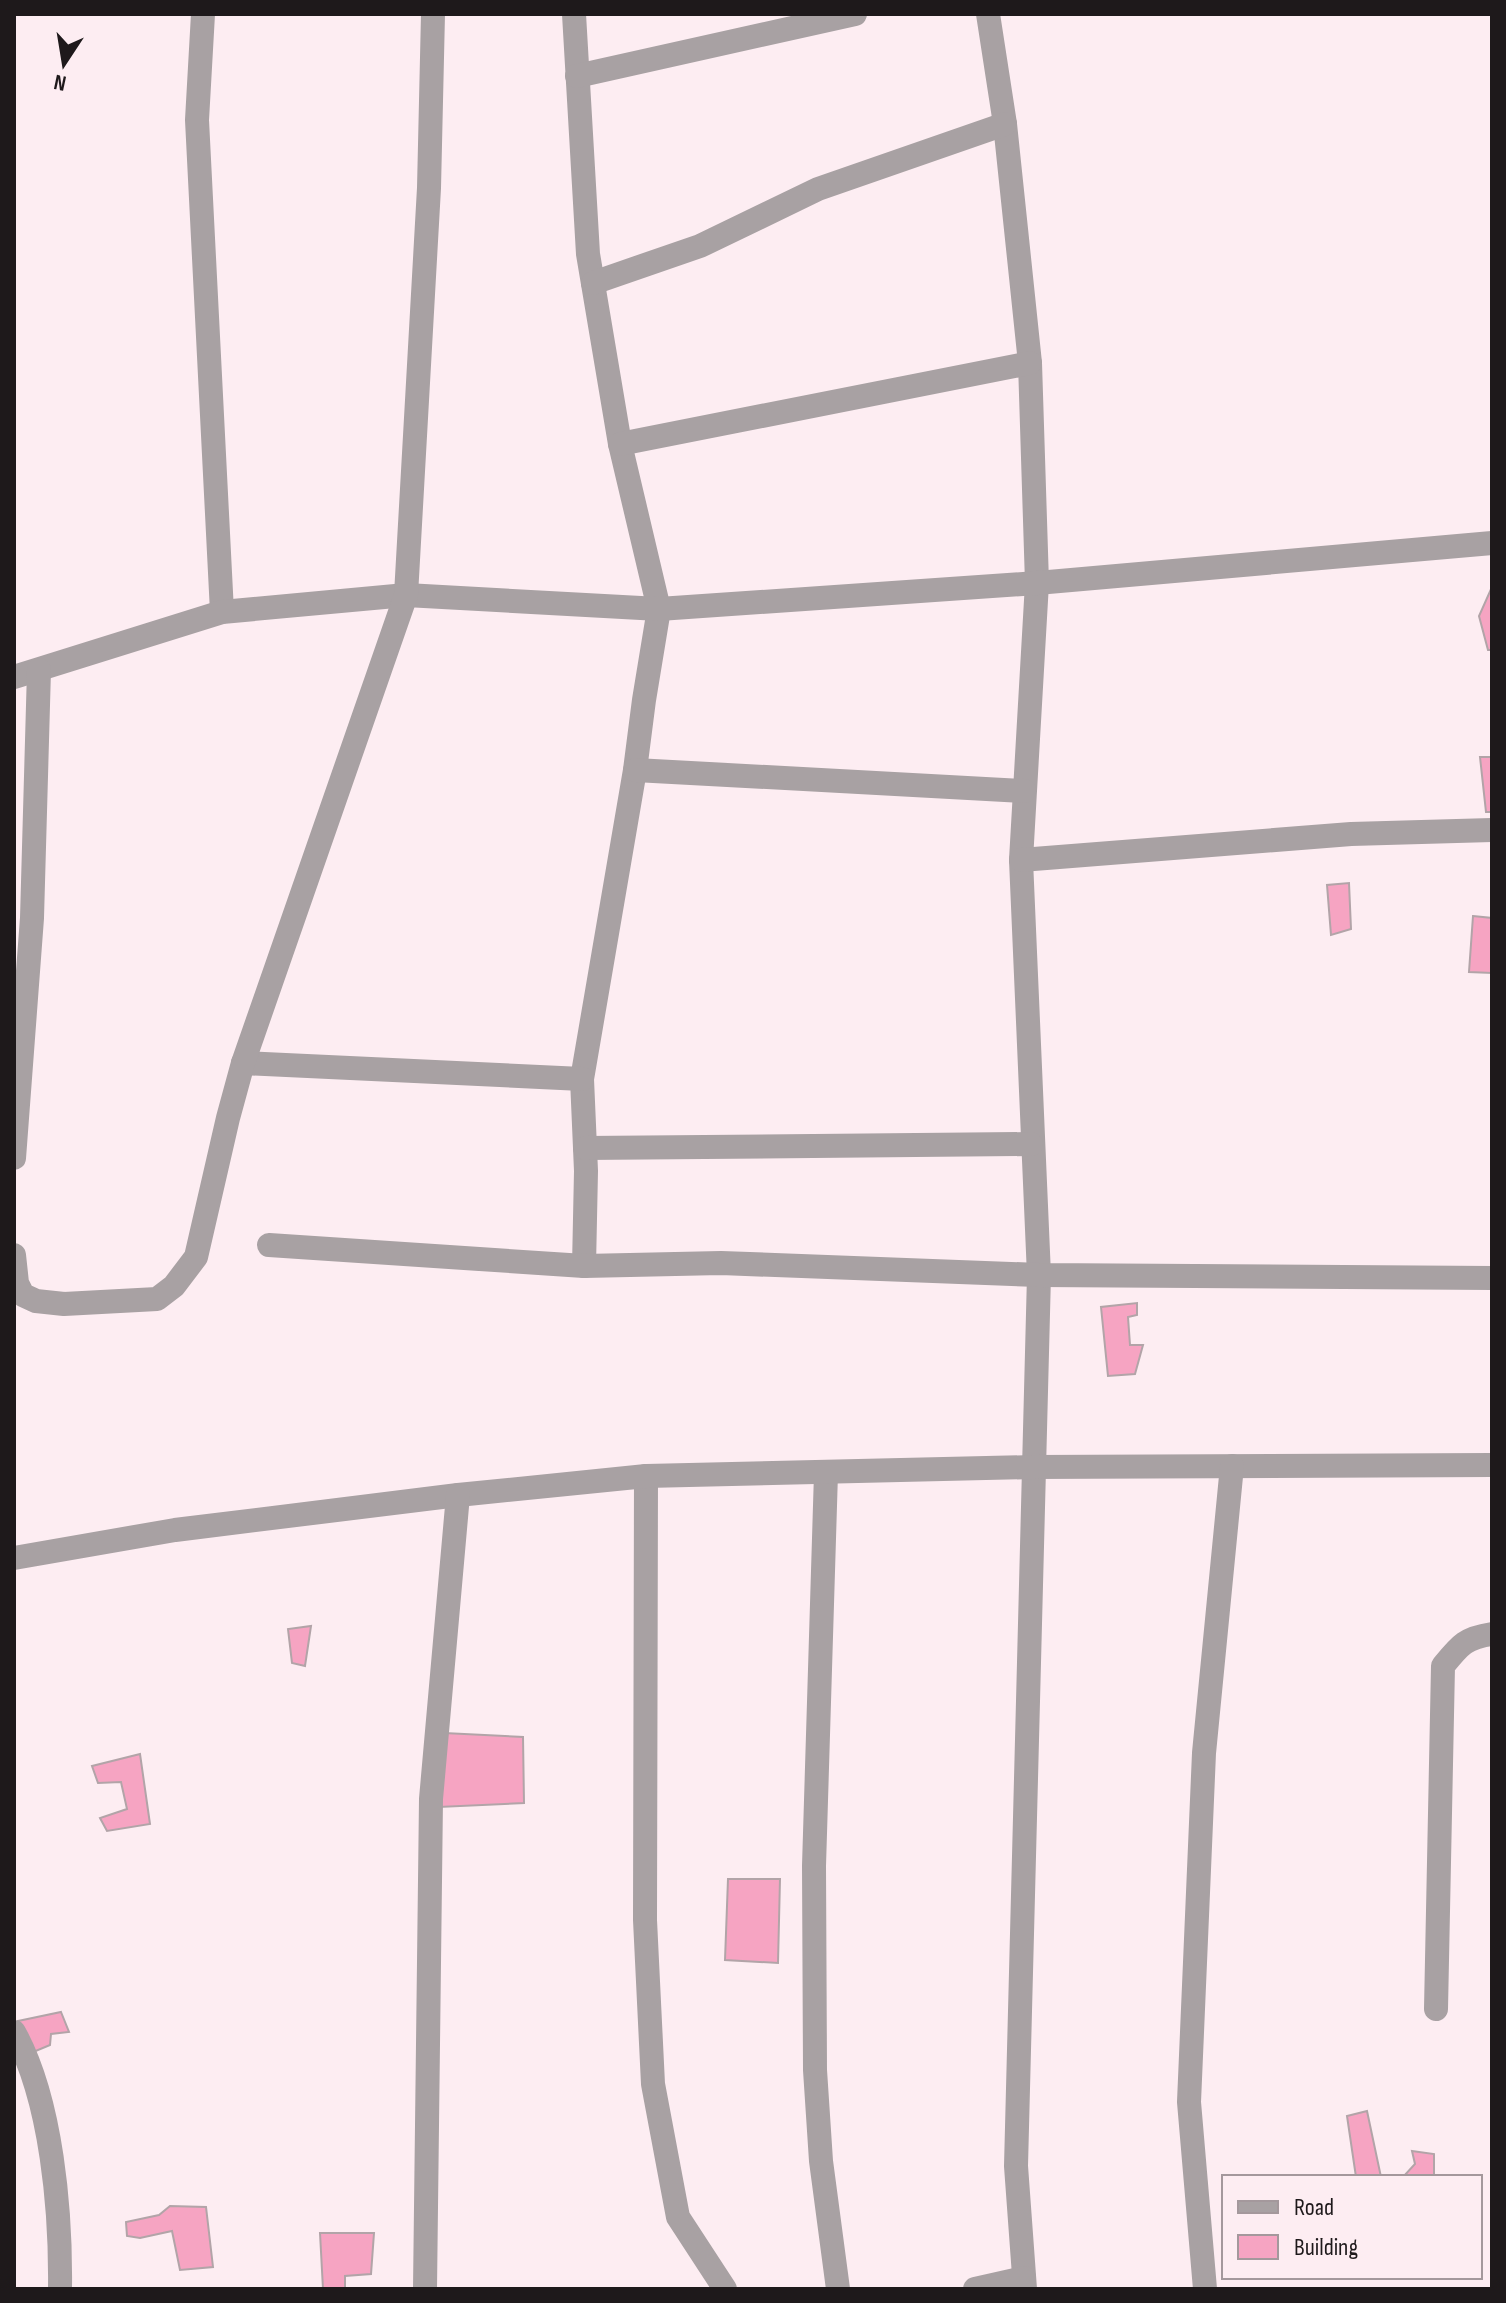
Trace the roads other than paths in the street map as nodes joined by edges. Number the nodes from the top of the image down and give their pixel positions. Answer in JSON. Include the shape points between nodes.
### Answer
{"nodes":[{"id":1,"x":203,"y":14,"type":"edge"},
{"id":2,"x":433,"y":14,"type":"edge"},
{"id":3,"x":574,"y":14,"type":"edge"},
{"id":4,"x":855,"y":14,"type":"edge"},
{"id":5,"x":988,"y":14,"type":"edge"},
{"id":6,"x":577,"y":76,"type":"junction"},
{"id":7,"x":1005,"y":124,"type":"junction"},
{"id":8,"x":593,"y":283,"type":"junction"},
{"id":9,"x":1030,"y":363,"type":"junction"},
{"id":10,"x":620,"y":444,"type":"junction"},
{"id":11,"x":1492,"y":543,"type":"edge"},
{"id":12,"x":1037,"y":583,"type":"junction"},
{"id":13,"x":406,"y":595,"type":"junction"},
{"id":14,"x":659,"y":609,"type":"junction"},
{"id":15,"x":222,"y":612,"type":"junction"},
{"id":16,"x":39,"y":670,"type":"junction"},
{"id":17,"x":14,"y":677,"type":"edge"},
{"id":18,"x":635,"y":770,"type":"junction"},
{"id":19,"x":1024,"y":791,"type":"junction"},
{"id":20,"x":1492,"y":830,"type":"edge"},
{"id":21,"x":1021,"y":860,"type":"junction"},
{"id":22,"x":243,"y":1063,"type":"junction"},
{"id":23,"x":582,"y":1079,"type":"junction"},
{"id":24,"x":1031,"y":1144,"type":"junction"},
{"id":25,"x":585,"y":1148,"type":"junction"},
{"id":26,"x":14,"y":1158,"type":"edge"},
{"id":27,"x":269,"y":1245,"type":"dead end"},
{"id":28,"x":14,"y":1255,"type":"edge"},
{"id":29,"x":584,"y":1266,"type":"junction"},
{"id":30,"x":1039,"y":1275,"type":"junction"},
{"id":31,"x":1492,"y":1278,"type":"edge"},
{"id":32,"x":1492,"y":1465,"type":"edge"},
{"id":33,"x":1232,"y":1466,"type":"junction"},
{"id":34,"x":1033,"y":1467,"type":"junction"},
{"id":35,"x":826,"y":1473,"type":"junction"},
{"id":36,"x":646,"y":1476,"type":"junction"},
{"id":37,"x":458,"y":1495,"type":"junction"},
{"id":38,"x":14,"y":1558,"type":"edge"},
{"id":39,"x":1492,"y":1634,"type":"edge"},
{"id":40,"x":1436,"y":2009,"type":"dead end"},
{"id":41,"x":14,"y":2032,"type":"edge"},
{"id":42,"x":1025,"y":2283,"type":"edge"},
{"id":43,"x":60,"y":2289,"type":"edge"},
{"id":44,"x":425,"y":2289,"type":"edge"},
{"id":45,"x":725,"y":2289,"type":"edge"},
{"id":46,"x":838,"y":2289,"type":"edge"},
{"id":47,"x":975,"y":2289,"type":"edge"},
{"id":48,"x":1205,"y":2289,"type":"edge"}],
"edges":[{"from":1,"to":15,"type":"street","via":[[197,120]]},
{"from":2,"to":13,"type":"street","via":[[429,188]]},
{"from":3,"to":6,"type":"street"},
{"from":4,"to":6,"type":"street"},
{"from":5,"to":7,"type":"street"},
{"from":6,"to":8,"type":"street"},
{"from":7,"to":8,"type":"street","via":[[818,189],[700,246]]},
{"from":7,"to":9,"type":"street"},
{"from":8,"to":10,"type":"street"},
{"from":9,"to":10,"type":"street"},
{"from":9,"to":12,"type":"street"},
{"from":10,"to":14,"type":"street"},
{"from":11,"to":12,"type":"street"},
{"from":12,"to":14,"type":"street"},
{"from":12,"to":19,"type":"street"},
{"from":13,"to":14,"type":"street"},
{"from":13,"to":15,"type":"street"},
{"from":13,"to":22,"type":"street"},
{"from":14,"to":18,"type":"street"},
{"from":15,"to":16,"type":"street"},
{"from":16,"to":17,"type":"street"},
{"from":16,"to":26,"type":"street","via":[[32,918]]},
{"from":18,"to":19,"type":"street"},
{"from":18,"to":23,"type":"street"},
{"from":19,"to":21,"type":"street"},
{"from":20,"to":21,"type":"street","via":[[1351,834]]},
{"from":21,"to":24,"type":"street"},
{"from":22,"to":23,"type":"street"},
{"from":22,"to":28,"type":"street","via":[[196,1257],[174,1286],[157,1299],[36,1301],[23,1295],[17,1283]]},
{"from":23,"to":25,"type":"street"},
{"from":24,"to":25,"type":"street"},
{"from":24,"to":30,"type":"street"},
{"from":25,"to":29,"type":"street"},
{"from":27,"to":29,"type":"street"},
{"from":29,"to":30,"type":"street","via":[[721,1263]]},
{"from":30,"to":31,"type":"street"},
{"from":30,"to":34,"type":"street"},
{"from":32,"to":33,"type":"street"},
{"from":33,"to":34,"type":"street"},
{"from":33,"to":48,"type":"street","via":[[1204,1753],[1189,2102]]},
{"from":34,"to":35,"type":"street"},
{"from":34,"to":42,"type":"street","via":[[1016,2166]]},
{"from":35,"to":36,"type":"street"},
{"from":35,"to":46,"type":"street","via":[[814,1866],[815,2070]]},
{"from":36,"to":37,"type":"street"},
{"from":36,"to":45,"type":"street","via":[[645,1920],[653,2084],[678,2217]]},
{"from":37,"to":38,"type":"street","via":[[175,1530]]},
{"from":37,"to":44,"type":"street","via":[[431,1799]]},
{"from":39,"to":40,"type":"street","via":[[1461,1643],[1443,1666]]},
{"from":41,"to":43,"type":"street","via":[[48,2134],[61,2232]]},
{"from":42,"to":47,"type":"street"}]}
